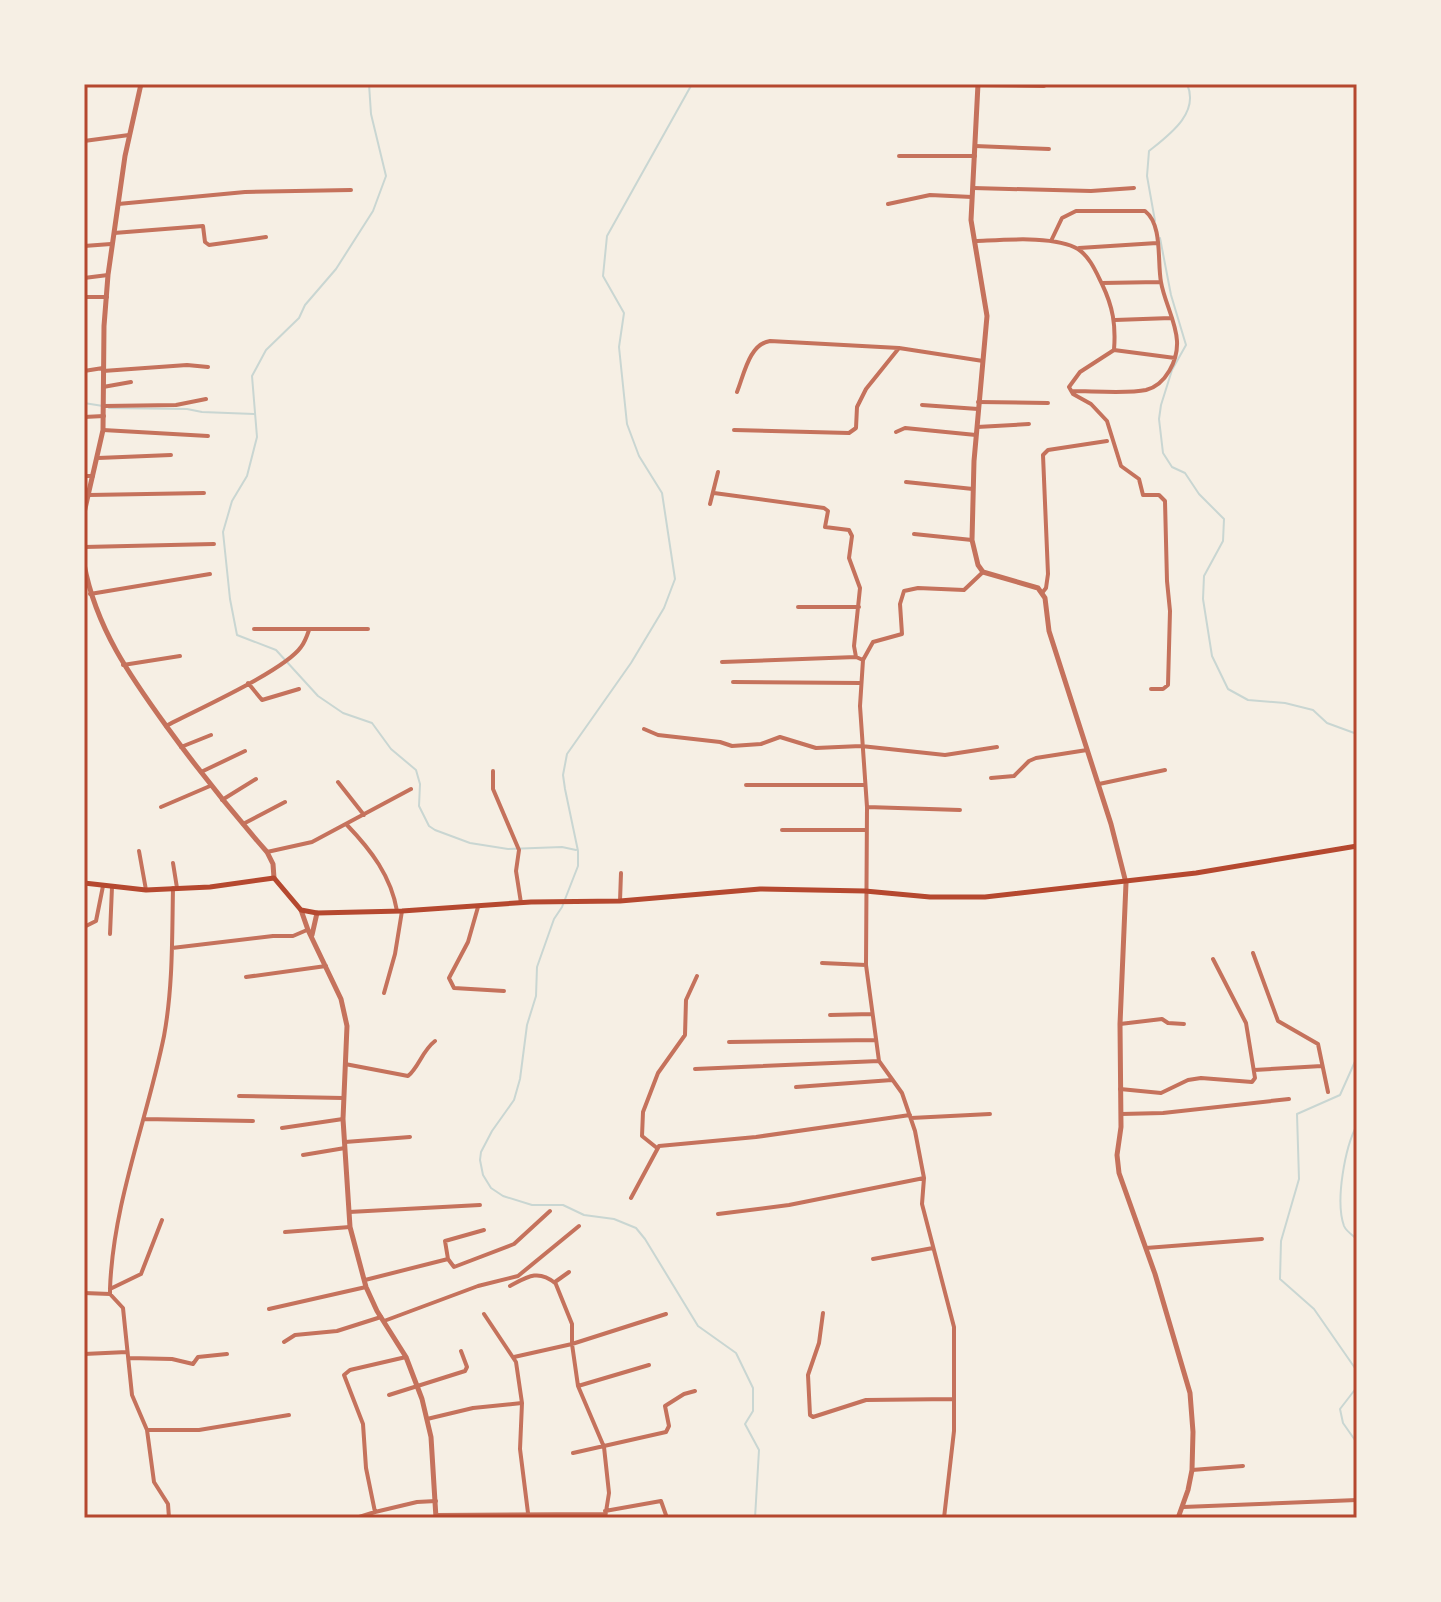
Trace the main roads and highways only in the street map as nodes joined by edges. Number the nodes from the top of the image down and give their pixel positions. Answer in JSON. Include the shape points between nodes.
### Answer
{"nodes":[{"id":1,"x":1357,"y":846,"type":"edge"},
{"id":2,"x":84,"y":883,"type":"edge"}],
"edges":[{"from":1,"to":2,"type":"main road","via":[[1126,883],[974,897],[760,889],[620,901],[317,913],[301,910],[274,878],[146,890]]}]}
